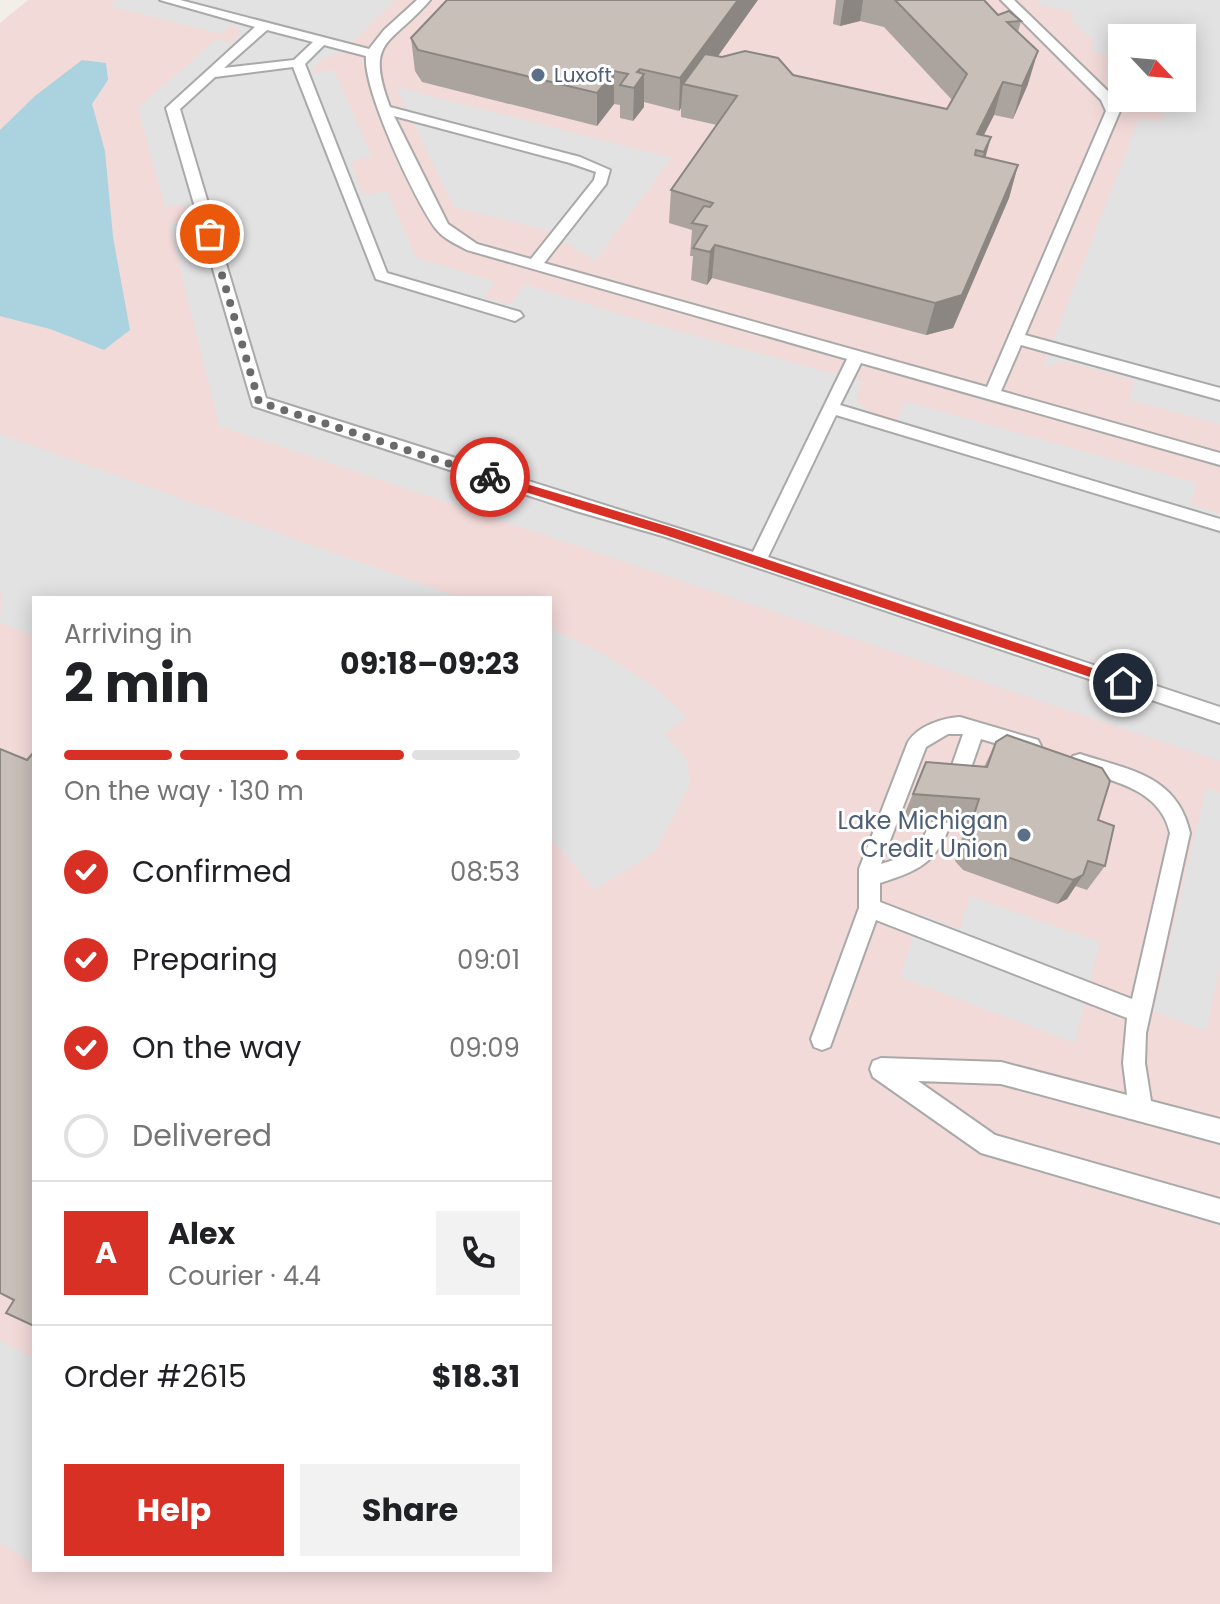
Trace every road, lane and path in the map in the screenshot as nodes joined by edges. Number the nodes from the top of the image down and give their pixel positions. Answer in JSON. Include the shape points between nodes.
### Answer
{"nodes":[{"id":1,"x":166,"y":0,"type":"edge"},
{"id":2,"x":424,"y":0,"type":"edge"},
{"id":3,"x":1007,"y":0,"type":"edge"},
{"id":4,"x":264,"y":26,"type":"junction"},
{"id":5,"x":321,"y":41,"type":"junction"},
{"id":6,"x":373,"y":54,"type":"junction"},
{"id":7,"x":298,"y":63,"type":"junction"},
{"id":8,"x":211,"y":74,"type":"junction"},
{"id":9,"x":385,"y":110,"type":"junction"},
{"id":10,"x":535,"y":264,"type":"junction"},
{"id":11,"x":515,"y":316,"type":"dead end"},
{"id":12,"x":1016,"y":338,"type":"junction"},
{"id":13,"x":856,"y":356,"type":"junction"},
{"id":14,"x":992,"y":394,"type":"junction"},
{"id":15,"x":1220,"y":394,"type":"edge"},
{"id":16,"x":831,"y":408,"type":"junction"},
{"id":17,"x":1220,"y":459,"type":"edge"},
{"id":18,"x":1220,"y":525,"type":"edge"},
{"id":19,"x":757,"y":561,"type":"junction"},
{"id":20,"x":1220,"y":715,"type":"edge"},
{"id":21,"x":975,"y":727,"type":"junction"},
{"id":22,"x":952,"y":792,"type":"edge"},
{"id":23,"x":941,"y":823,"type":"edge"},
{"id":24,"x":869,"y":877,"type":"junction"},
{"id":25,"x":870,"y":908,"type":"junction"},
{"id":26,"x":1139,"y":1012,"type":"junction"},
{"id":27,"x":822,"y":1039,"type":"dead end"},
{"id":28,"x":1141,"y":1110,"type":"junction"},
{"id":29,"x":1220,"y":1131,"type":"edge"},
{"id":30,"x":1220,"y":1211,"type":"edge"}],
"edges":[{"from":1,"to":4,"type":"lane"},
{"from":2,"to":6,"type":"lane"},
{"from":3,"to":12,"type":"lane","via":[[1107,98],[1113,111]]},
{"from":4,"to":5,"type":"lane"},
{"from":4,"to":8,"type":"lane"},
{"from":5,"to":6,"type":"lane"},
{"from":5,"to":7,"type":"lane"},
{"from":6,"to":9,"type":"lane","via":[[369,68]]},
{"from":7,"to":8,"type":"lane"},
{"from":7,"to":11,"type":"lane","via":[[381,276]]},
{"from":8,"to":19,"type":"lane","via":[[173,108],[259,402]]},
{"from":9,"to":10,"type":"lane","via":[[442,226],[472,247]]},
{"from":9,"to":10,"type":"lane","via":[[603,170],[601,181]]},
{"from":10,"to":13,"type":"lane"},
{"from":12,"to":14,"type":"lane"},
{"from":12,"to":15,"type":"lane"},
{"from":13,"to":14,"type":"lane"},
{"from":13,"to":16,"type":"lane"},
{"from":14,"to":17,"type":"lane"},
{"from":16,"to":18,"type":"lane"},
{"from":16,"to":19,"type":"lane"},
{"from":19,"to":20,"type":"lane"},
{"from":21,"to":22,"type":"lane"},
{"from":21,"to":24,"type":"lane","via":[[945,726],[918,742]]},
{"from":21,"to":26,"type":"lane","via":[[1144,784],[1167,799],[1179,819]]},
{"from":23,"to":24,"type":"lane","via":[[934,846],[922,857]]},
{"from":24,"to":25,"type":"lane"},
{"from":25,"to":26,"type":"lane"},
{"from":25,"to":27,"type":"lane"},
{"from":26,"to":28,"type":"lane","via":[[1134,1063]]},
{"from":28,"to":29,"type":"lane"},
{"from":28,"to":30,"type":"lane","via":[[1001,1073],[881,1069],[989,1145]]}]}
